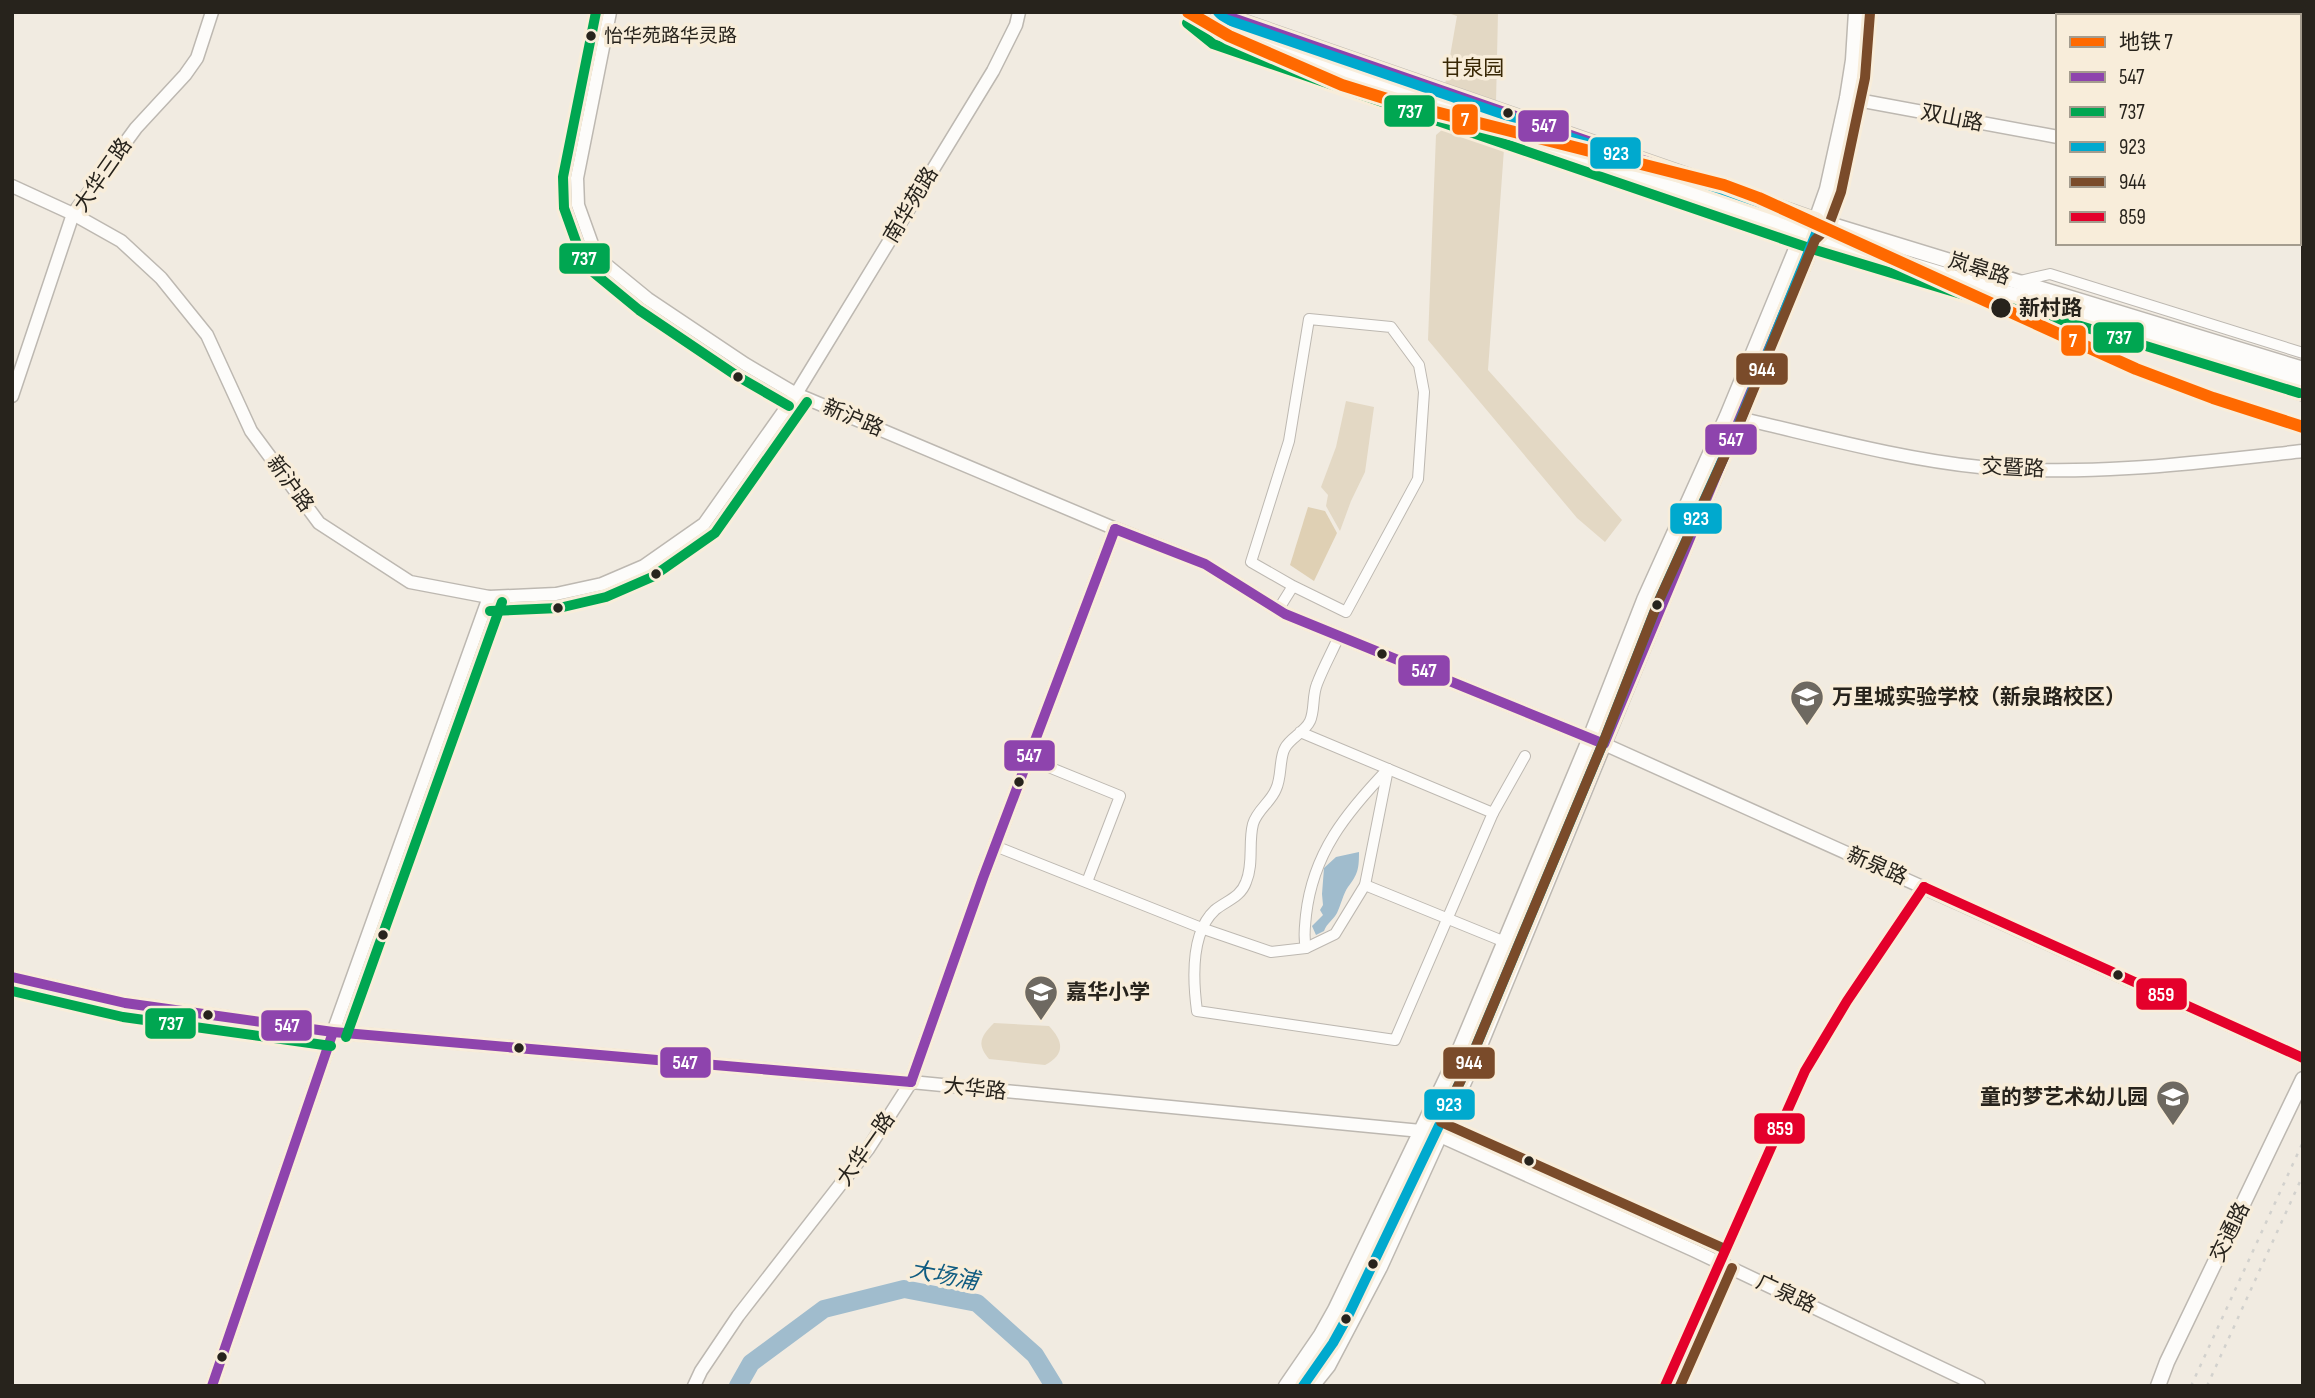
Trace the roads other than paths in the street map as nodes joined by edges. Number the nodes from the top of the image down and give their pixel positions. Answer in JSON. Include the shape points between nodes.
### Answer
{"nodes":[{"id":1,"x":212,"y":12,"type":"edge"},
{"id":2,"x":610,"y":12,"type":"edge"},
{"id":3,"x":1019,"y":12,"type":"edge"},
{"id":4,"x":1196,"y":12,"type":"edge"},
{"id":5,"x":1223,"y":12,"type":"edge"},
{"id":6,"x":1856,"y":12,"type":"edge"},
{"id":7,"x":1847,"y":98,"type":"junction"},
{"id":8,"x":2056,"y":137,"type":"edge"},
{"id":9,"x":12,"y":187,"type":"edge"},
{"id":10,"x":73,"y":214,"type":"junction"},
{"id":11,"x":1816,"y":220,"type":"junction"},
{"id":12,"x":1810,"y":234,"type":"junction"},
{"id":13,"x":2020,"y":281,"type":"junction"},
{"id":14,"x":2045,"y":303,"type":"junction"},
{"id":15,"x":2303,"y":353,"type":"edge"},
{"id":16,"x":2283,"y":368,"type":"junction"},
{"id":17,"x":2303,"y":369,"type":"edge"},
{"id":18,"x":2303,"y":380,"type":"edge"},
{"id":19,"x":796,"y":394,"type":"junction"},
{"id":20,"x":12,"y":396,"type":"edge"},
{"id":21,"x":2303,"y":396,"type":"edge"},
{"id":22,"x":1733,"y":417,"type":"junction"},
{"id":23,"x":2303,"y":451,"type":"edge"},
{"id":24,"x":1115,"y":528,"type":"junction"},
{"id":25,"x":1293,"y":586,"type":"junction"},
{"id":26,"x":489,"y":597,"type":"junction"},
{"id":27,"x":1278,"y":610,"type":"junction"},
{"id":28,"x":1339,"y":636,"type":"junction"},
{"id":29,"x":1300,"y":732,"type":"junction"},
{"id":30,"x":1590,"y":738,"type":"junction"},
{"id":31,"x":1604,"y":744,"type":"junction"},
{"id":32,"x":1525,"y":757,"type":"dead end"},
{"id":33,"x":1029,"y":759,"type":"junction"},
{"id":34,"x":1388,"y":769,"type":"junction"},
{"id":35,"x":1493,"y":813,"type":"junction"},
{"id":36,"x":995,"y":846,"type":"junction"},
{"id":37,"x":1087,"y":883,"type":"junction"},
{"id":38,"x":1365,"y":885,"type":"junction"},
{"id":39,"x":1924,"y":887,"type":"junction"},
{"id":40,"x":1447,"y":919,"type":"junction"},
{"id":41,"x":1204,"y":929,"type":"junction"},
{"id":42,"x":1505,"y":942,"type":"junction"},
{"id":43,"x":1306,"y":948,"type":"junction"},
{"id":44,"x":12,"y":976,"type":"edge"},
{"id":45,"x":333,"y":1032,"type":"junction"},
{"id":46,"x":2303,"y":1058,"type":"edge"},
{"id":47,"x":2303,"y":1079,"type":"edge"},
{"id":48,"x":911,"y":1082,"type":"junction"},
{"id":49,"x":1420,"y":1131,"type":"junction"},
{"id":50,"x":1440,"y":1136,"type":"junction"},
{"id":51,"x":1719,"y":1262,"type":"junction"},
{"id":52,"x":212,"y":1386,"type":"edge"},
{"id":53,"x":694,"y":1386,"type":"edge"},
{"id":54,"x":1286,"y":1386,"type":"edge"},
{"id":55,"x":1312,"y":1386,"type":"edge"},
{"id":56,"x":1665,"y":1386,"type":"edge"},
{"id":57,"x":1979,"y":1386,"type":"edge"},
{"id":58,"x":2158,"y":1386,"type":"edge"}],
"edges":[{"from":1,"to":10,"type":"street","name":"大华三路","via":[[197,58],[136,128]]},
{"from":2,"to":19,"type":"street","via":[[578,178],[578,205],[592,244],[604,263],[648,299]]},
{"from":3,"to":19,"type":"street","name":"南华苑路","via":[[993,71]]},
{"from":4,"to":12,"type":"main road","name":"岚皋路","via":[[1218,31]]},
{"from":5,"to":11,"type":"main road","name":"岚皋路"},
{"from":6,"to":7,"type":"main road"},
{"from":7,"to":8,"type":"street","name":"双山路"},
{"from":7,"to":11,"type":"main road","via":[[1826,195]]},
{"from":9,"to":10,"type":"street","name":"新沪路"},
{"from":10,"to":20,"type":"street","name":"大华三路"},
{"from":10,"to":26,"type":"street","name":"新沪路","via":[[121,241],[161,278],[207,335],[251,431],[319,523],[410,582]]},
{"from":11,"to":12,"type":"main road"},
{"from":11,"to":13,"type":"main road","name":"岚皋路"},
{"from":12,"to":14,"type":"main road","name":"岚皋路"},
{"from":12,"to":22,"type":"main road"},
{"from":13,"to":15,"type":"street","via":[[2050,274]]},
{"from":13,"to":16,"type":"main road","name":"岚皋路"},
{"from":14,"to":16,"type":"main road","name":"岚皋路"},
{"from":14,"to":21,"type":"street","via":[[2074,324]]},
{"from":16,"to":17,"type":"main road","name":"岚皋路"},
{"from":16,"to":18,"type":"main road","name":"岚皋路"},
{"from":19,"to":24,"type":"street","name":"新沪路"},
{"from":19,"to":26,"type":"street","name":"新沪路","via":[[704,524],[644,566],[602,584],[556,594]]},
{"from":22,"to":23,"type":"street","name":"交暨路","via":[[1944,462],[2011,469],[2153,468]]},
{"from":22,"to":30,"type":"main road","via":[[1644,600]]},
{"from":22,"to":31,"type":"main road"},
{"from":24,"to":27,"type":"street","name":"新沪路","via":[[1205,564]]},
{"from":24,"to":33,"type":"street","name":"大华一路"},
{"from":25,"to":25,"type":"street","via":[[1346,612],[1418,479],[1424,392],[1419,365],[1391,327],[1310,319],[1289,441],[1251,562]]},
{"from":25,"to":27,"type":"street"},
{"from":26,"to":45,"type":"street"},
{"from":27,"to":28,"type":"street","name":"新沪路"},
{"from":28,"to":29,"type":"street","via":[[1316,686],[1310,722]]},
{"from":28,"to":30,"type":"street","name":"新沪路"},
{"from":29,"to":34,"type":"street"},
{"from":29,"to":41,"type":"street","via":[[1284,749],[1275,794],[1253,824],[1246,885],[1216,910]]},
{"from":30,"to":31,"type":"street","name":"新沪路"},
{"from":30,"to":42,"type":"main road"},
{"from":31,"to":39,"type":"street","name":"新泉路"},
{"from":31,"to":50,"type":"main road"},
{"from":32,"to":35,"type":"street"},
{"from":33,"to":36,"type":"street","name":"大华一路"},
{"from":33,"to":37,"type":"street","via":[[1120,796]]},
{"from":34,"to":35,"type":"street"},
{"from":34,"to":38,"type":"street"},
{"from":34,"to":43,"type":"street","via":[[1352,807],[1316,869],[1308,903]]},
{"from":35,"to":40,"type":"street"},
{"from":36,"to":37,"type":"street"},
{"from":36,"to":48,"type":"street","name":"大华一路"},
{"from":37,"to":41,"type":"street"},
{"from":38,"to":40,"type":"street"},
{"from":38,"to":43,"type":"street","via":[[1335,934]]},
{"from":39,"to":46,"type":"street","name":"新泉路"},
{"from":39,"to":51,"type":"street","via":[[1805,1071]]},
{"from":40,"to":41,"type":"street","via":[[1395,1040],[1197,1012],[1193,982]]},
{"from":40,"to":42,"type":"street"},
{"from":41,"to":43,"type":"street","via":[[1271,952]]},
{"from":42,"to":49,"type":"main road"},
{"from":44,"to":45,"type":"street","name":"大华路","via":[[125,1003]]},
{"from":45,"to":48,"type":"street","name":"大华路"},
{"from":45,"to":52,"type":"street"},
{"from":47,"to":58,"type":"main road","name":"交通路"},
{"from":48,"to":49,"type":"street","name":"大华路"},
{"from":48,"to":53,"type":"street","name":"大华一路","via":[[869,1149],[738,1316]]},
{"from":49,"to":50,"type":"street","name":"大华路"},
{"from":49,"to":54,"type":"main road","via":[[1335,1310]]},
{"from":50,"to":51,"type":"street","name":"广泉路"},
{"from":50,"to":55,"type":"main road","via":[[1380,1267],[1328,1366]]},
{"from":51,"to":56,"type":"street"},
{"from":51,"to":57,"type":"street","name":"广泉路"}]}
